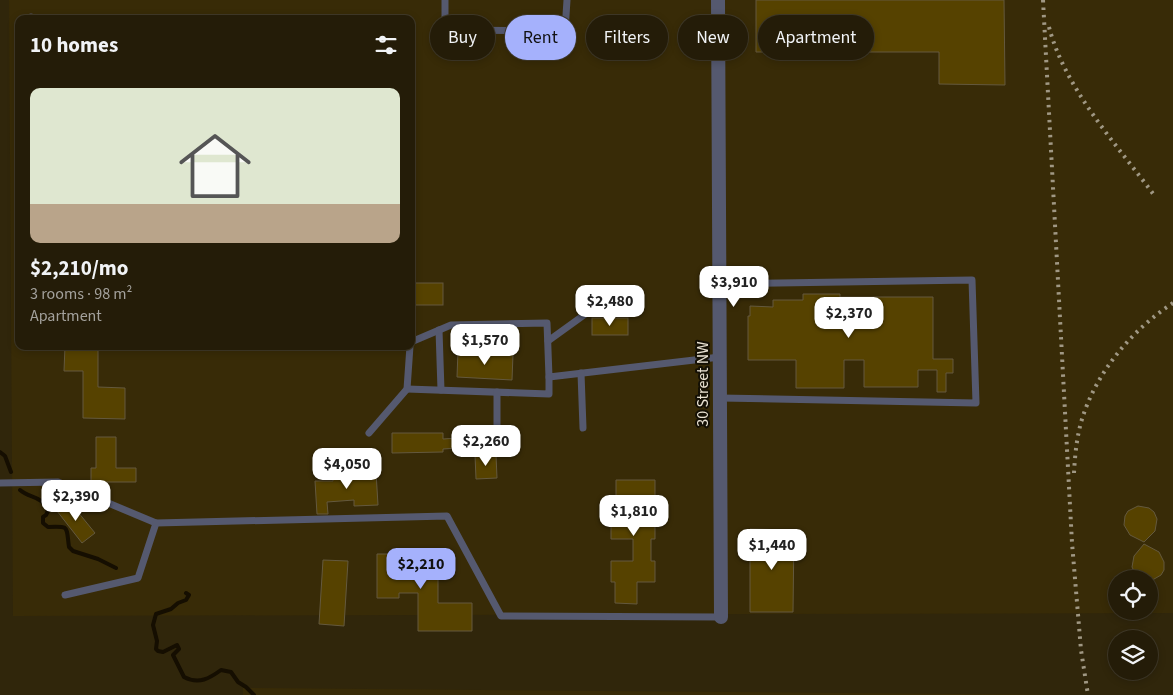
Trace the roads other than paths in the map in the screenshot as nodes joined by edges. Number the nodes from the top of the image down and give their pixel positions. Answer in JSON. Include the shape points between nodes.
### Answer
{"nodes":[{"id":1,"x":445,"y":0,"type":"edge"},
{"id":2,"x":567,"y":0,"type":"edge"},
{"id":3,"x":718,"y":0,"type":"edge"},
{"id":4,"x":720,"y":284,"type":"junction"},
{"id":5,"x":591,"y":310,"type":"dead end"},
{"id":6,"x":439,"y":330,"type":"junction"},
{"id":7,"x":415,"y":340,"type":"edge"},
{"id":8,"x":548,"y":341,"type":"junction"},
{"id":9,"x":410,"y":350,"type":"edge"},
{"id":10,"x":720,"y":357,"type":"junction"},
{"id":11,"x":581,"y":373,"type":"junction"},
{"id":12,"x":549,"y":377,"type":"junction"},
{"id":13,"x":407,"y":389,"type":"junction"},
{"id":14,"x":441,"y":390,"type":"junction"},
{"id":15,"x":497,"y":392,"type":"junction"},
{"id":16,"x":720,"y":398,"type":"junction"},
{"id":17,"x":583,"y":428,"type":"dead end"},
{"id":18,"x":497,"y":432,"type":"dead end"},
{"id":19,"x":369,"y":433,"type":"dead end"},
{"id":20,"x":0,"y":483,"type":"edge"},
{"id":21,"x":156,"y":523,"type":"junction"},
{"id":22,"x":65,"y":595,"type":"dead end"},
{"id":23,"x":722,"y":617,"type":"joint"}],
"edges":[{"from":1,"to":2,"type":"lane","via":[[444,30],[556,31],[565,31]]},
{"from":3,"to":4,"type":"street","name":"30 Street NW"},
{"from":4,"to":10,"type":"street","name":"30 Street NW"},
{"from":4,"to":16,"type":"lane","via":[[972,280],[976,403]]},
{"from":5,"to":8,"type":"lane"},
{"from":6,"to":7,"type":"lane"},
{"from":6,"to":8,"type":"lane","via":[[452,325],[547,323]]},
{"from":6,"to":14,"type":"lane"},
{"from":8,"to":12,"type":"lane"},
{"from":9,"to":13,"type":"lane"},
{"from":10,"to":11,"type":"lane"},
{"from":10,"to":16,"type":"street","name":"30 Street NW"},
{"from":11,"to":12,"type":"lane"},
{"from":11,"to":17,"type":"lane"},
{"from":12,"to":15,"type":"lane","via":[[549,394]]},
{"from":13,"to":14,"type":"lane"},
{"from":13,"to":19,"type":"lane"},
{"from":14,"to":15,"type":"lane"},
{"from":15,"to":18,"type":"lane"},
{"from":16,"to":23,"type":"street","name":"30 Street NW"},
{"from":20,"to":21,"type":"lane","via":[[58,482]]},
{"from":21,"to":22,"type":"lane","via":[[138,578]]},
{"from":21,"to":23,"type":"lane","via":[[447,516],[501,616]]}]}
